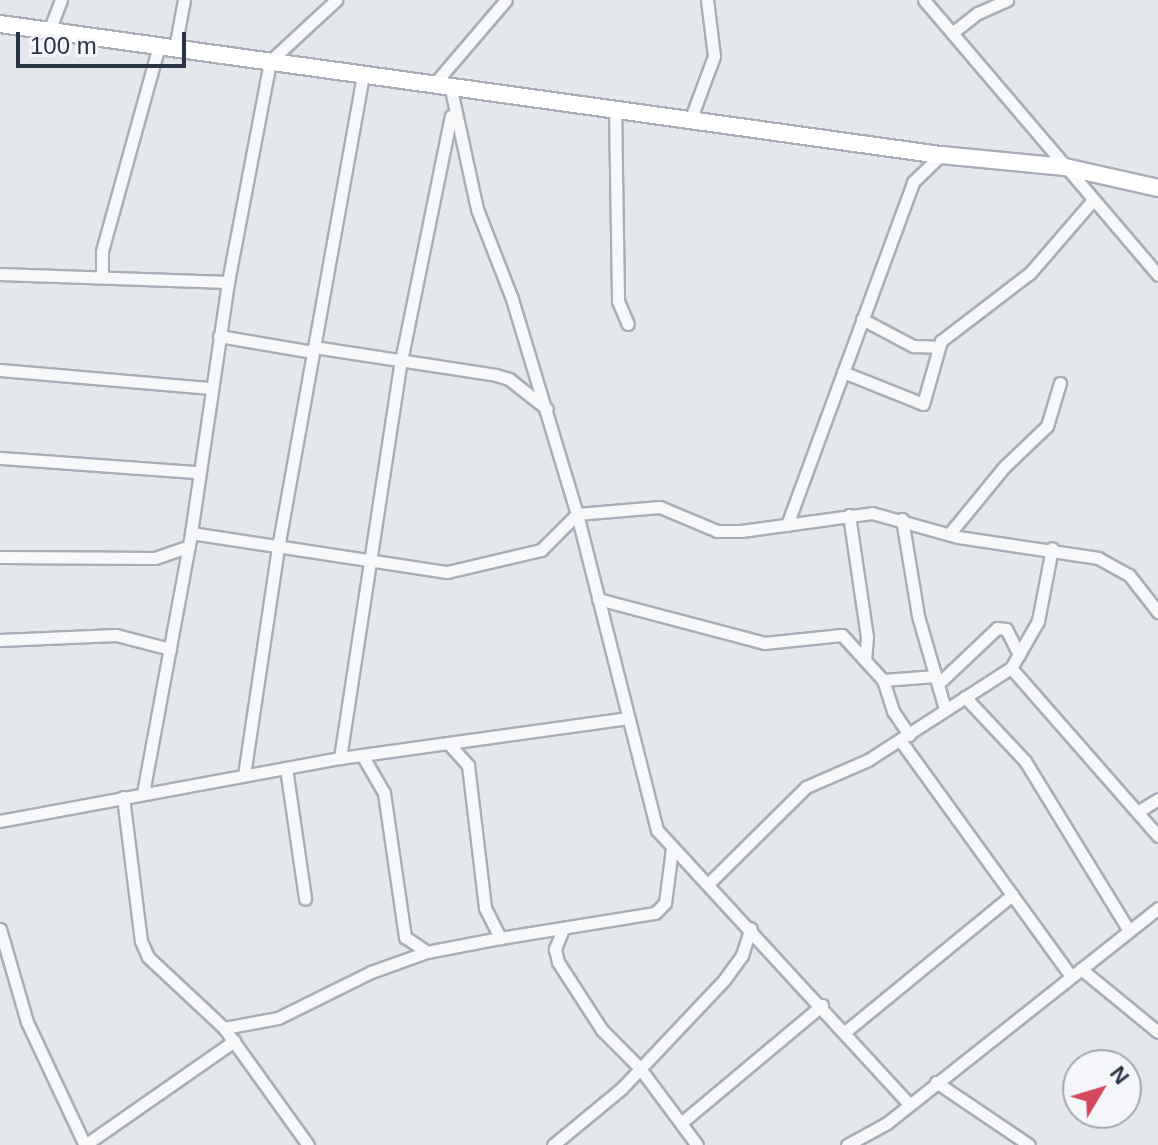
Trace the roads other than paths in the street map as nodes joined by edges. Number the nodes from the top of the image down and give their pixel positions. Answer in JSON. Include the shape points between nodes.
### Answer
{"nodes":[{"id":1,"x":61,"y":0,"type":"edge"},
{"id":2,"x":184,"y":0,"type":"edge"},
{"id":3,"x":336,"y":0,"type":"edge"},
{"id":4,"x":506,"y":0,"type":"edge"},
{"id":5,"x":707,"y":0,"type":"edge"},
{"id":6,"x":924,"y":0,"type":"edge"},
{"id":7,"x":1007,"y":0,"type":"edge"},
{"id":8,"x":0,"y":24,"type":"edge"},
{"id":9,"x":49,"y":31,"type":"junction"},
{"id":10,"x":952,"y":33,"type":"junction"},
{"id":11,"x":167,"y":47,"type":"junction"},
{"id":12,"x":270,"y":61,"type":"junction"},
{"id":13,"x":363,"y":73,"type":"junction"},
{"id":14,"x":442,"y":84,"type":"junction"},
{"id":15,"x":615,"y":107,"type":"junction"},
{"id":16,"x":452,"y":112,"type":"junction"},
{"id":17,"x":691,"y":118,"type":"junction"},
{"id":18,"x":941,"y":155,"type":"junction"},
{"id":19,"x":1065,"y":167,"type":"junction"},
{"id":20,"x":1158,"y":188,"type":"edge"},
{"id":21,"x":1093,"y":200,"type":"junction"},
{"id":22,"x":0,"y":274,"type":"edge"},
{"id":23,"x":1158,"y":275,"type":"edge"},
{"id":24,"x":102,"y":277,"type":"junction"},
{"id":25,"x":228,"y":282,"type":"junction"},
{"id":26,"x":862,"y":319,"type":"junction"},
{"id":27,"x":628,"y":324,"type":"dead end"},
{"id":28,"x":219,"y":336,"type":"junction"},
{"id":29,"x":937,"y":347,"type":"junction"},
{"id":30,"x":314,"y":350,"type":"junction"},
{"id":31,"x":401,"y":361,"type":"junction"},
{"id":32,"x":0,"y":370,"type":"edge"},
{"id":33,"x":843,"y":372,"type":"junction"},
{"id":34,"x":1060,"y":383,"type":"dead end"},
{"id":35,"x":211,"y":388,"type":"junction"},
{"id":36,"x":547,"y":410,"type":"junction"},
{"id":37,"x":0,"y":458,"type":"edge"},
{"id":38,"x":197,"y":472,"type":"junction"},
{"id":39,"x":577,"y":514,"type":"junction"},
{"id":40,"x":849,"y":515,"type":"junction"},
{"id":41,"x":902,"y":519,"type":"junction"},
{"id":42,"x":787,"y":525,"type":"junction"},
{"id":43,"x":191,"y":533,"type":"junction"},
{"id":44,"x":950,"y":533,"type":"junction"},
{"id":45,"x":279,"y":542,"type":"junction"},
{"id":46,"x":189,"y":546,"type":"junction"},
{"id":47,"x":1052,"y":548,"type":"junction"},
{"id":48,"x":0,"y":557,"type":"edge"},
{"id":49,"x":370,"y":563,"type":"junction"},
{"id":50,"x":598,"y":599,"type":"junction"},
{"id":51,"x":1158,"y":612,"type":"edge"},
{"id":52,"x":0,"y":640,"type":"edge"},
{"id":53,"x":170,"y":649,"type":"junction"},
{"id":54,"x":1019,"y":655,"type":"junction"},
{"id":55,"x":865,"y":660,"type":"junction"},
{"id":56,"x":1011,"y":668,"type":"junction"},
{"id":57,"x":883,"y":680,"type":"junction"},
{"id":58,"x":937,"y":680,"type":"junction"},
{"id":59,"x":965,"y":697,"type":"junction"},
{"id":60,"x":945,"y":709,"type":"junction"},
{"id":61,"x":628,"y":718,"type":"junction"},
{"id":62,"x":905,"y":738,"type":"junction"},
{"id":63,"x":448,"y":743,"type":"junction"},
{"id":64,"x":362,"y":755,"type":"junction"},
{"id":65,"x":340,"y":758,"type":"junction"},
{"id":66,"x":286,"y":768,"type":"junction"},
{"id":67,"x":244,"y":775,"type":"junction"},
{"id":68,"x":143,"y":793,"type":"junction"},
{"id":69,"x":123,"y":797,"type":"junction"},
{"id":70,"x":1158,"y":799,"type":"edge"},
{"id":71,"x":1139,"y":811,"type":"junction"},
{"id":72,"x":0,"y":821,"type":"edge"},
{"id":73,"x":1158,"y":836,"type":"edge"},
{"id":74,"x":672,"y":848,"type":"junction"},
{"id":75,"x":709,"y":883,"type":"junction"},
{"id":76,"x":1012,"y":895,"type":"junction"},
{"id":77,"x":305,"y":899,"type":"dead end"},
{"id":78,"x":1158,"y":908,"type":"edge"},
{"id":79,"x":751,"y":928,"type":"junction"},
{"id":80,"x":0,"y":929,"type":"edge"},
{"id":81,"x":563,"y":929,"type":"junction"},
{"id":82,"x":1129,"y":931,"type":"junction"},
{"id":83,"x":540,"y":933,"type":"junction"},
{"id":84,"x":500,"y":938,"type":"junction"},
{"id":85,"x":555,"y":949,"type":"junction"},
{"id":86,"x":427,"y":952,"type":"junction"},
{"id":87,"x":1076,"y":972,"type":"junction"},
{"id":88,"x":822,"y":1005,"type":"junction"},
{"id":89,"x":224,"y":1028,"type":"junction"},
{"id":90,"x":846,"y":1031,"type":"junction"},
{"id":91,"x":1158,"y":1032,"type":"edge"},
{"id":92,"x":234,"y":1041,"type":"junction"},
{"id":93,"x":639,"y":1067,"type":"junction"},
{"id":94,"x":936,"y":1082,"type":"junction"},
{"id":95,"x":909,"y":1104,"type":"junction"},
{"id":96,"x":681,"y":1123,"type":"junction"},
{"id":97,"x":81,"y":1141,"type":"edge"},
{"id":98,"x":308,"y":1145,"type":"edge"},
{"id":99,"x":553,"y":1145,"type":"edge"},
{"id":100,"x":697,"y":1145,"type":"edge"},
{"id":101,"x":847,"y":1145,"type":"edge"},
{"id":102,"x":1029,"y":1145,"type":"edge"}],
"edges":[{"from":1,"to":9,"type":"street"},
{"from":2,"to":11,"type":"street"},
{"from":3,"to":12,"type":"street"},
{"from":4,"to":14,"type":"street"},
{"from":5,"to":17,"type":"street","via":[[714,56]]},
{"from":6,"to":10,"type":"street"},
{"from":7,"to":10,"type":"street"},
{"from":8,"to":9,"type":"street"},
{"from":9,"to":11,"type":"street"},
{"from":10,"to":19,"type":"street"},
{"from":11,"to":12,"type":"street"},
{"from":11,"to":24,"type":"street","via":[[102,251]]},
{"from":12,"to":13,"type":"street"},
{"from":12,"to":25,"type":"street"},
{"from":13,"to":14,"type":"street"},
{"from":13,"to":30,"type":"street"},
{"from":14,"to":15,"type":"street"},
{"from":14,"to":16,"type":"street"},
{"from":15,"to":17,"type":"street"},
{"from":15,"to":27,"type":"street","via":[[618,301]]},
{"from":16,"to":31,"type":"street"},
{"from":16,"to":36,"type":"street","via":[[477,209]]},
{"from":17,"to":18,"type":"street"},
{"from":18,"to":19,"type":"street"},
{"from":18,"to":26,"type":"street","via":[[913,182]]},
{"from":19,"to":20,"type":"street"},
{"from":19,"to":21,"type":"street"},
{"from":21,"to":23,"type":"street"},
{"from":21,"to":29,"type":"street","via":[[1030,273]]},
{"from":22,"to":24,"type":"street"},
{"from":24,"to":25,"type":"street"},
{"from":25,"to":28,"type":"street"},
{"from":26,"to":29,"type":"street","via":[[913,346]]},
{"from":26,"to":33,"type":"street"},
{"from":28,"to":30,"type":"street"},
{"from":28,"to":35,"type":"street"},
{"from":29,"to":33,"type":"street","via":[[918,407]]},
{"from":30,"to":31,"type":"street"},
{"from":30,"to":45,"type":"street"},
{"from":31,"to":36,"type":"street","via":[[509,379]]},
{"from":31,"to":49,"type":"street"},
{"from":32,"to":35,"type":"street"},
{"from":33,"to":42,"type":"street"},
{"from":34,"to":44,"type":"street","via":[[1047,426],[1004,467]]},
{"from":35,"to":38,"type":"street"},
{"from":36,"to":39,"type":"street"},
{"from":37,"to":38,"type":"street"},
{"from":38,"to":43,"type":"street"},
{"from":39,"to":42,"type":"street","via":[[660,507],[717,531]]},
{"from":39,"to":49,"type":"street","via":[[541,550],[519,559],[447,572]]},
{"from":39,"to":50,"type":"street"},
{"from":40,"to":41,"type":"street"},
{"from":40,"to":42,"type":"street"},
{"from":40,"to":55,"type":"street","via":[[867,637]]},
{"from":41,"to":44,"type":"street"},
{"from":41,"to":58,"type":"street","via":[[918,616]]},
{"from":43,"to":45,"type":"street"},
{"from":43,"to":46,"type":"street"},
{"from":44,"to":47,"type":"street","via":[[988,543]]},
{"from":45,"to":49,"type":"street"},
{"from":45,"to":67,"type":"street"},
{"from":46,"to":48,"type":"street","via":[[155,558]]},
{"from":46,"to":53,"type":"street"},
{"from":47,"to":51,"type":"street","via":[[1113,565]]},
{"from":47,"to":54,"type":"street","via":[[1038,621]]},
{"from":49,"to":65,"type":"street"},
{"from":50,"to":55,"type":"street","via":[[764,643],[842,635]]},
{"from":50,"to":61,"type":"street"},
{"from":52,"to":53,"type":"street","via":[[116,635]]},
{"from":53,"to":68,"type":"street"},
{"from":54,"to":56,"type":"street"},
{"from":54,"to":58,"type":"street","via":[[1006,629],[997,628]]},
{"from":55,"to":57,"type":"street"},
{"from":56,"to":59,"type":"street"},
{"from":56,"to":71,"type":"street"},
{"from":57,"to":58,"type":"street"},
{"from":57,"to":62,"type":"street"},
{"from":58,"to":60,"type":"street"},
{"from":59,"to":60,"type":"street"},
{"from":59,"to":82,"type":"street","via":[[1025,761]]},
{"from":60,"to":62,"type":"street"},
{"from":61,"to":63,"type":"street"},
{"from":61,"to":74,"type":"street","via":[[651,812]]},
{"from":62,"to":75,"type":"street","via":[[797,794]]},
{"from":62,"to":76,"type":"street"},
{"from":63,"to":64,"type":"street"},
{"from":63,"to":84,"type":"street","via":[[468,765],[485,908]]},
{"from":64,"to":65,"type":"street"},
{"from":64,"to":86,"type":"street","via":[[384,793],[405,937]]},
{"from":65,"to":66,"type":"street"},
{"from":66,"to":67,"type":"street"},
{"from":66,"to":77,"type":"street"},
{"from":67,"to":68,"type":"street"},
{"from":68,"to":69,"type":"street"},
{"from":69,"to":72,"type":"street"},
{"from":69,"to":89,"type":"street","via":[[145,951]]},
{"from":70,"to":71,"type":"street"},
{"from":71,"to":73,"type":"street"},
{"from":74,"to":75,"type":"street"},
{"from":74,"to":81,"type":"street","via":[[662,909]]},
{"from":75,"to":79,"type":"street"},
{"from":76,"to":87,"type":"street"},
{"from":76,"to":90,"type":"street"},
{"from":78,"to":82,"type":"street"},
{"from":79,"to":88,"type":"street"},
{"from":79,"to":93,"type":"street","via":[[734,969]]},
{"from":80,"to":97,"type":"street","via":[[27,1022]]},
{"from":81,"to":83,"type":"street"},
{"from":81,"to":85,"type":"street"},
{"from":82,"to":87,"type":"street"},
{"from":83,"to":84,"type":"street"},
{"from":83,"to":85,"type":"street"},
{"from":84,"to":86,"type":"street"},
{"from":85,"to":93,"type":"street","via":[[602,1030]]},
{"from":86,"to":89,"type":"street","via":[[371,972],[278,1018]]},
{"from":87,"to":91,"type":"street"},
{"from":87,"to":94,"type":"street"},
{"from":88,"to":90,"type":"street"},
{"from":88,"to":96,"type":"street"},
{"from":89,"to":92,"type":"street"},
{"from":90,"to":95,"type":"street"},
{"from":92,"to":97,"type":"street","via":[[131,1116],[85,1145]]},
{"from":92,"to":98,"type":"street"},
{"from":93,"to":96,"type":"street"},
{"from":93,"to":99,"type":"street","via":[[613,1097]]},
{"from":94,"to":95,"type":"street"},
{"from":94,"to":102,"type":"street"},
{"from":95,"to":101,"type":"street"},
{"from":96,"to":100,"type":"street"}]}
